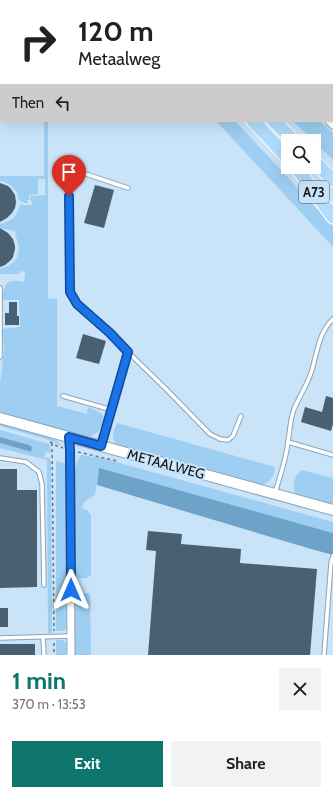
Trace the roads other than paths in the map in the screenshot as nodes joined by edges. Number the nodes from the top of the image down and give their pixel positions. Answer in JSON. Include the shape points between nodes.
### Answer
{"nodes":[{"id":1,"x":254,"y":122,"type":"edge"},
{"id":2,"x":275,"y":122,"type":"edge"},
{"id":3,"x":287,"y":134,"type":"edge"},
{"id":4,"x":281,"y":151,"type":"edge"},
{"id":5,"x":321,"y":168,"type":"edge"},
{"id":6,"x":301,"y":174,"type":"edge"},
{"id":7,"x":304,"y":174,"type":"edge"},
{"id":8,"x":333,"y":180,"type":"edge"},
{"id":9,"x":128,"y":188,"type":"dead end"},
{"id":10,"x":333,"y":201,"type":"edge"},
{"id":11,"x":333,"y":217,"type":"edge"},
{"id":12,"x":0,"y":288,"type":"edge"},
{"id":13,"x":333,"y":319,"type":"edge"},
{"id":14,"x":128,"y":352,"type":"junction"},
{"id":15,"x":0,"y":356,"type":"edge"},
{"id":16,"x":63,"y":396,"type":"dead end"},
{"id":17,"x":112,"y":410,"type":"junction"},
{"id":18,"x":241,"y":416,"type":"dead end"},
{"id":19,"x":0,"y":418,"type":"edge"},
{"id":20,"x":69,"y":437,"type":"junction"},
{"id":21,"x":288,"y":442,"type":"junction"},
{"id":22,"x":101,"y":446,"type":"junction"},
{"id":23,"x":333,"y":455,"type":"edge"},
{"id":24,"x":0,"y":458,"type":"edge"},
{"id":25,"x":274,"y":494,"type":"junction"},
{"id":26,"x":333,"y":510,"type":"edge"},
{"id":27,"x":333,"y":556,"type":"edge"},
{"id":28,"x":44,"y":585,"type":"dead end"},
{"id":29,"x":328,"y":600,"type":"junction"},
{"id":30,"x":333,"y":600,"type":"edge"},
{"id":31,"x":71,"y":636,"type":"junction"},
{"id":32,"x":44,"y":637,"type":"junction"},
{"id":33,"x":0,"y":638,"type":"edge"},
{"id":34,"x":44,"y":655,"type":"edge"},
{"id":35,"x":71,"y":655,"type":"edge"},
{"id":36,"x":324,"y":655,"type":"edge"}],
"edges":[{"from":1,"to":4,"type":"highway"},
{"from":2,"to":3,"type":"highway"},
{"from":5,"to":8,"type":"highway","number":"A73"},
{"from":6,"to":11,"type":"highway","number":"A73"},
{"from":7,"to":10,"type":"highway","number":"A73"},
{"from":9,"to":14,"type":"lane","via":[[80,172],[74,174],[69,181],[70,292],[77,304]]},
{"from":12,"to":15,"type":"lane"},
{"from":13,"to":21,"type":"lane","via":[[322,333],[311,374],[294,409],[289,425]]},
{"from":14,"to":17,"type":"lane"},
{"from":14,"to":18,"type":"lane","via":[[210,434],[228,440],[233,436]]},
{"from":16,"to":17,"type":"lane"},
{"from":17,"to":22,"type":"lane"},
{"from":19,"to":20,"type":"street","name":"METAALWEG"},
{"from":20,"to":22,"type":"street","name":"METAALWEG"},
{"from":20,"to":31,"type":"street"},
{"from":21,"to":23,"type":"lane"},
{"from":21,"to":25,"type":"lane","via":[[283,469]]},
{"from":22,"to":25,"type":"street","name":"METAALWEG"},
{"from":24,"to":28,"type":"lane","via":[[26,462],[39,472],[42,484]]},
{"from":25,"to":26,"type":"street","name":"METAALWEG"},
{"from":27,"to":29,"type":"lane"},
{"from":29,"to":30,"type":"lane"},
{"from":29,"to":36,"type":"lane"},
{"from":31,"to":32,"type":"lane"},
{"from":31,"to":35,"type":"street"},
{"from":32,"to":33,"type":"lane"},
{"from":32,"to":34,"type":"lane"}]}
